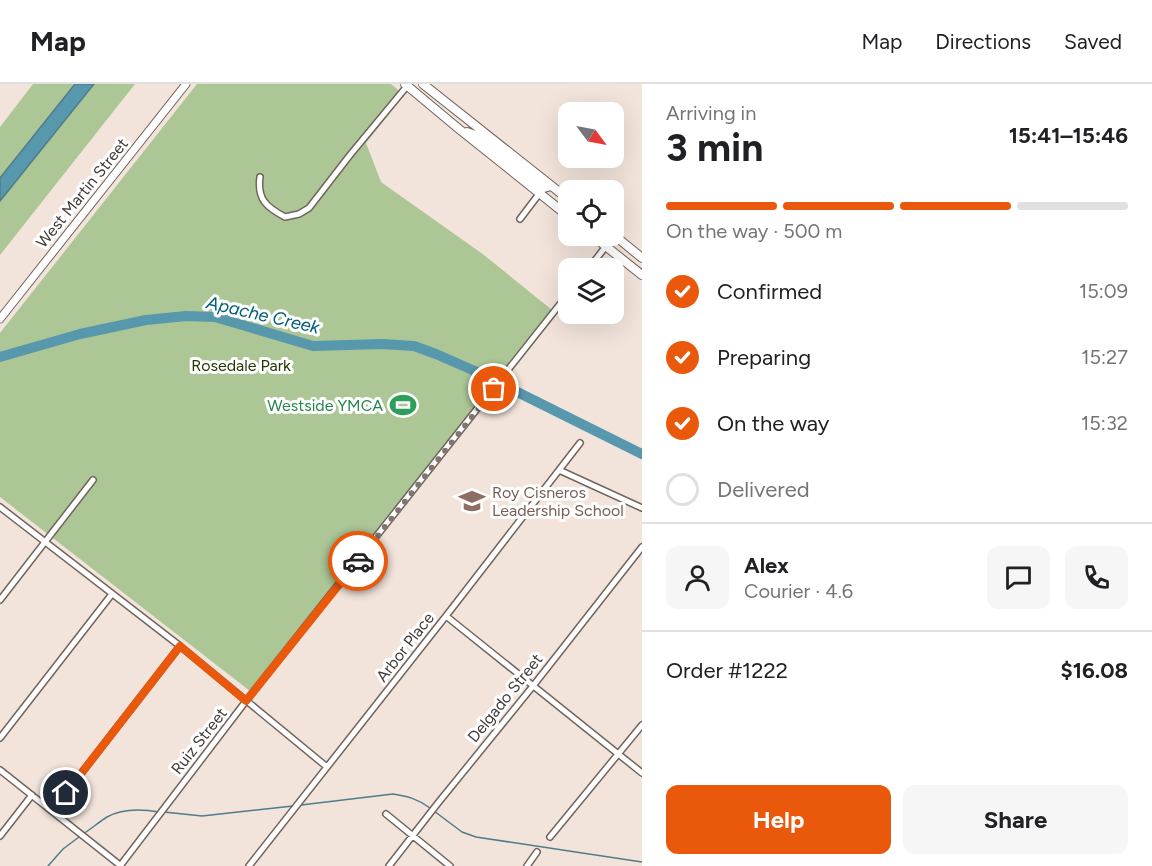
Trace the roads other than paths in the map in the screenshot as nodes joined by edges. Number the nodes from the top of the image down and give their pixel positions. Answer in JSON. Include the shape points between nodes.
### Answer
{"nodes":[{"id":1,"x":186,"y":84,"type":"edge"},
{"id":2,"x":423,"y":84,"type":"edge"},
{"id":3,"x":407,"y":85,"type":"edge"},
{"id":4,"x":459,"y":129,"type":"junction"},
{"id":5,"x":260,"y":177,"type":"dead end"},
{"id":6,"x":551,"y":186,"type":"junction"},
{"id":7,"x":558,"y":191,"type":"edge"},
{"id":8,"x":539,"y":194,"type":"junction"},
{"id":9,"x":558,"y":208,"type":"edge"},
{"id":10,"x":519,"y":219,"type":"dead end"},
{"id":11,"x":624,"y":243,"type":"edge"},
{"id":12,"x":606,"y":246,"type":"joint"},
{"id":13,"x":641,"y":256,"type":"edge"},
{"id":14,"x":597,"y":258,"type":"edge"},
{"id":15,"x":642,"y":275,"type":"edge"},
{"id":16,"x":558,"y":307,"type":"edge"},
{"id":17,"x":0,"y":319,"type":"edge"},
{"id":18,"x":580,"y":442,"type":"dead end"},
{"id":19,"x":560,"y":470,"type":"junction"},
{"id":20,"x":93,"y":480,"type":"dead end"},
{"id":21,"x":0,"y":507,"type":"edge"},
{"id":22,"x":642,"y":508,"type":"edge"},
{"id":23,"x":45,"y":542,"type":"junction"},
{"id":24,"x":642,"y":547,"type":"edge"},
{"id":25,"x":112,"y":594,"type":"junction"},
{"id":26,"x":0,"y":600,"type":"edge"},
{"id":27,"x":446,"y":616,"type":"junction"},
{"id":28,"x":180,"y":646,"type":"junction"},
{"id":29,"x":533,"y":686,"type":"junction"},
{"id":30,"x":246,"y":701,"type":"junction"},
{"id":31,"x":642,"y":725,"type":"edge"},
{"id":32,"x":0,"y":738,"type":"edge"},
{"id":33,"x":618,"y":755,"type":"junction"},
{"id":34,"x":327,"y":767,"type":"junction"},
{"id":35,"x":0,"y":770,"type":"edge"},
{"id":36,"x":642,"y":774,"type":"edge"},
{"id":37,"x":32,"y":795,"type":"junction"},
{"id":38,"x":52,"y":811,"type":"junction"},
{"id":39,"x":386,"y":814,"type":"dead end"},
{"id":40,"x":412,"y":835,"type":"junction"},
{"id":41,"x":0,"y":836,"type":"edge"},
{"id":42,"x":550,"y":837,"type":"dead end"},
{"id":43,"x":537,"y":852,"type":"dead end"},
{"id":44,"x":120,"y":866,"type":"edge"},
{"id":45,"x":249,"y":866,"type":"edge"},
{"id":46,"x":389,"y":866,"type":"edge"},
{"id":47,"x":450,"y":866,"type":"edge"},
{"id":48,"x":526,"y":866,"type":"edge"}],
"edges":[{"from":1,"to":17,"type":"street","name":"West Martin Street"},
{"from":2,"to":6,"type":"main road"},
{"from":3,"to":4,"type":"main road"},
{"from":3,"to":5,"type":"street","via":[[309,208],[285,217],[269,208],[258,189]]},
{"from":4,"to":6,"type":"main road","via":[[478,136],[544,188]]},
{"from":4,"to":8,"type":"main road"},
{"from":6,"to":7,"type":"main road"},
{"from":8,"to":9,"type":"main road"},
{"from":8,"to":10,"type":"street"},
{"from":11,"to":13,"type":"main road"},
{"from":12,"to":14,"type":"street"},
{"from":12,"to":15,"type":"main road"},
{"from":16,"to":30,"type":"street","name":"Ruiz Street"},
{"from":18,"to":19,"type":"street","name":"Arbor Place"},
{"from":19,"to":22,"type":"street"},
{"from":19,"to":27,"type":"street","name":"Arbor Place"},
{"from":20,"to":23,"type":"street"},
{"from":21,"to":23,"type":"street"},
{"from":23,"to":25,"type":"street"},
{"from":23,"to":26,"type":"street"},
{"from":24,"to":29,"type":"street","name":"Delgado Street"},
{"from":25,"to":28,"type":"street"},
{"from":25,"to":32,"type":"street"},
{"from":27,"to":29,"type":"street"},
{"from":27,"to":34,"type":"street","name":"Arbor Place"},
{"from":28,"to":30,"type":"street"},
{"from":28,"to":38,"type":"street"},
{"from":29,"to":33,"type":"street"},
{"from":29,"to":40,"type":"street","name":"Delgado Street"},
{"from":30,"to":34,"type":"street"},
{"from":30,"to":44,"type":"street","name":"Ruiz Street"},
{"from":31,"to":33,"type":"street"},
{"from":33,"to":36,"type":"street"},
{"from":33,"to":42,"type":"street"},
{"from":34,"to":45,"type":"street","name":"Arbor Place"},
{"from":35,"to":37,"type":"street"},
{"from":37,"to":38,"type":"street"},
{"from":37,"to":41,"type":"street"},
{"from":38,"to":44,"type":"street"},
{"from":39,"to":40,"type":"street"},
{"from":40,"to":46,"type":"street","name":"Delgado Street"},
{"from":40,"to":47,"type":"street"},
{"from":43,"to":48,"type":"street"}]}
